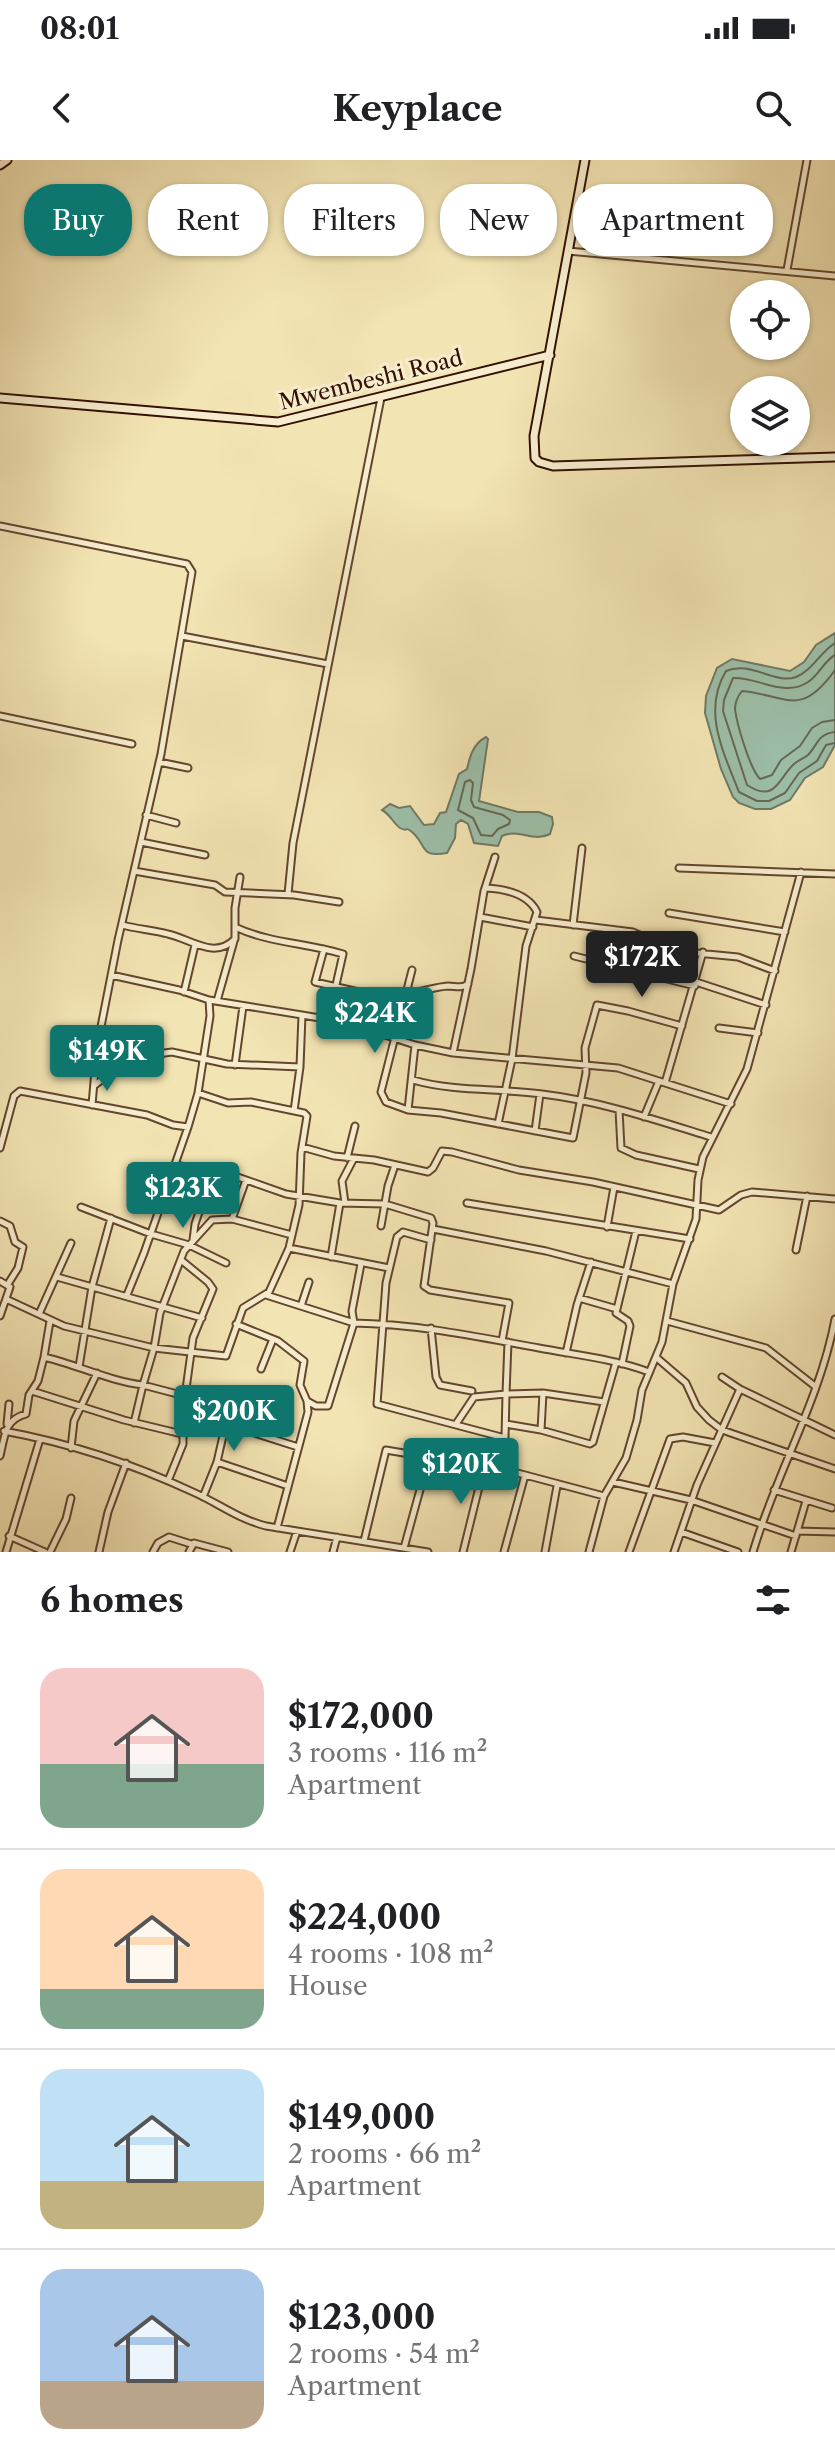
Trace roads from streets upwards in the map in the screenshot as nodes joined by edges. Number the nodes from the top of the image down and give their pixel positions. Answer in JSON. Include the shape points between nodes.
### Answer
{"nodes":[{"id":1,"x":7,"y":160,"type":"edge"},
{"id":2,"x":585,"y":160,"type":"edge"},
{"id":3,"x":807,"y":160,"type":"edge"},
{"id":4,"x":0,"y":165,"type":"edge"},
{"id":5,"x":568,"y":251,"type":"junction"},
{"id":6,"x":787,"y":270,"type":"junction"},
{"id":7,"x":835,"y":276,"type":"edge"},
{"id":8,"x":550,"y":355,"type":"junction"},
{"id":9,"x":0,"y":398,"type":"edge"},
{"id":10,"x":381,"y":398,"type":"junction"},
{"id":11,"x":835,"y":457,"type":"edge"},
{"id":12,"x":0,"y":526,"type":"edge"},
{"id":13,"x":182,"y":636,"type":"junction"},
{"id":14,"x":328,"y":664,"type":"junction"},
{"id":15,"x":0,"y":716,"type":"edge"},
{"id":16,"x":132,"y":744,"type":"dead end"},
{"id":17,"x":159,"y":762,"type":"junction"},
{"id":18,"x":188,"y":768,"type":"dead end"},
{"id":19,"x":146,"y":815,"type":"junction"},
{"id":20,"x":176,"y":823,"type":"dead end"},
{"id":21,"x":141,"y":842,"type":"junction"},
{"id":22,"x":582,"y":848,"type":"dead end"},
{"id":23,"x":205,"y":855,"type":"dead end"},
{"id":24,"x":495,"y":857,"type":"dead end"},
{"id":25,"x":679,"y":868,"type":"dead end"},
{"id":26,"x":134,"y":871,"type":"junction"},
{"id":27,"x":801,"y":872,"type":"junction"},
{"id":28,"x":835,"y":874,"type":"edge"},
{"id":29,"x":240,"y":877,"type":"dead end"},
{"id":30,"x":486,"y":888,"type":"junction"},
{"id":31,"x":237,"y":891,"type":"junction"},
{"id":32,"x":288,"y":894,"type":"junction"},
{"id":33,"x":339,"y":902,"type":"dead end"},
{"id":34,"x":669,"y":913,"type":"dead end"},
{"id":35,"x":480,"y":917,"type":"junction"},
{"id":36,"x":536,"y":920,"type":"junction"},
{"id":37,"x":122,"y":925,"type":"junction"},
{"id":38,"x":573,"y":925,"type":"junction"},
{"id":39,"x":235,"y":927,"type":"junction"},
{"id":40,"x":533,"y":927,"type":"junction"},
{"id":41,"x":785,"y":932,"type":"junction"},
{"id":42,"x":234,"y":941,"type":"junction"},
{"id":43,"x":195,"y":945,"type":"junction"},
{"id":44,"x":324,"y":949,"type":"junction"},
{"id":45,"x":703,"y":952,"type":"junction"},
{"id":46,"x":574,"y":956,"type":"dead end"},
{"id":47,"x":412,"y":970,"type":"dead end"},
{"id":48,"x":775,"y":971,"type":"junction"},
{"id":49,"x":111,"y":975,"type":"junction"},
{"id":50,"x":469,"y":984,"type":"junction"},
{"id":51,"x":695,"y":984,"type":"junction"},
{"id":52,"x":336,"y":985,"type":"junction"},
{"id":53,"x":184,"y":992,"type":"junction"},
{"id":54,"x":406,"y":993,"type":"junction"},
{"id":55,"x":209,"y":1000,"type":"junction"},
{"id":56,"x":217,"y":1001,"type":"junction"},
{"id":57,"x":403,"y":1002,"type":"junction"},
{"id":58,"x":766,"y":1005,"type":"junction"},
{"id":59,"x":243,"y":1006,"type":"junction"},
{"id":60,"x":302,"y":1015,"type":"junction"},
{"id":61,"x":682,"y":1026,"type":"junction"},
{"id":62,"x":719,"y":1028,"type":"dead end"},
{"id":63,"x":758,"y":1033,"type":"junction"},
{"id":64,"x":394,"y":1039,"type":"junction"},
{"id":65,"x":415,"y":1045,"type":"junction"},
{"id":66,"x":453,"y":1053,"type":"junction"},
{"id":67,"x":512,"y":1059,"type":"junction"},
{"id":68,"x":202,"y":1060,"type":"junction"},
{"id":69,"x":235,"y":1065,"type":"junction"},
{"id":70,"x":586,"y":1066,"type":"junction"},
{"id":71,"x":300,"y":1067,"type":"junction"},
{"id":72,"x":413,"y":1080,"type":"junction"},
{"id":73,"x":662,"y":1082,"type":"junction"},
{"id":74,"x":95,"y":1085,"type":"junction"},
{"id":75,"x":506,"y":1090,"type":"junction"},
{"id":76,"x":198,"y":1093,"type":"junction"},
{"id":77,"x":540,"y":1094,"type":"junction"},
{"id":78,"x":580,"y":1101,"type":"junction"},
{"id":79,"x":731,"y":1104,"type":"junction"},
{"id":80,"x":92,"y":1105,"type":"junction"},
{"id":81,"x":408,"y":1110,"type":"junction"},
{"id":82,"x":619,"y":1110,"type":"junction"},
{"id":83,"x":294,"y":1111,"type":"junction"},
{"id":84,"x":644,"y":1117,"type":"junction"},
{"id":85,"x":498,"y":1124,"type":"junction"},
{"id":86,"x":355,"y":1126,"type":"dead end"},
{"id":87,"x":188,"y":1127,"type":"junction"},
{"id":88,"x":535,"y":1131,"type":"junction"},
{"id":89,"x":711,"y":1137,"type":"junction"},
{"id":90,"x":302,"y":1147,"type":"junction"},
{"id":91,"x":0,"y":1148,"type":"edge"},
{"id":92,"x":350,"y":1158,"type":"junction"},
{"id":93,"x":175,"y":1165,"type":"junction"},
{"id":94,"x":395,"y":1165,"type":"junction"},
{"id":95,"x":699,"y":1169,"type":"junction"},
{"id":96,"x":212,"y":1174,"type":"junction"},
{"id":97,"x":246,"y":1180,"type":"junction"},
{"id":98,"x":614,"y":1187,"type":"junction"},
{"id":99,"x":807,"y":1196,"type":"junction"},
{"id":100,"x":300,"y":1197,"type":"junction"},
{"id":101,"x":835,"y":1199,"type":"edge"},
{"id":102,"x":342,"y":1203,"type":"junction"},
{"id":103,"x":467,"y":1203,"type":"dead end"},
{"id":104,"x":385,"y":1204,"type":"junction"},
{"id":105,"x":697,"y":1205,"type":"junction"},
{"id":106,"x":81,"y":1207,"type":"dead end"},
{"id":107,"x":111,"y":1218,"type":"junction"},
{"id":108,"x":232,"y":1219,"type":"junction"},
{"id":109,"x":0,"y":1221,"type":"edge"},
{"id":110,"x":381,"y":1226,"type":"dead end"},
{"id":111,"x":607,"y":1227,"type":"junction"},
{"id":112,"x":433,"y":1229,"type":"junction"},
{"id":113,"x":636,"y":1231,"type":"junction"},
{"id":114,"x":151,"y":1234,"type":"junction"},
{"id":115,"x":292,"y":1235,"type":"junction"},
{"id":116,"x":690,"y":1239,"type":"junction"},
{"id":117,"x":431,"y":1240,"type":"junction"},
{"id":118,"x":71,"y":1243,"type":"dead end"},
{"id":119,"x":191,"y":1243,"type":"junction"},
{"id":120,"x":289,"y":1248,"type":"junction"},
{"id":121,"x":796,"y":1250,"type":"dead end"},
{"id":122,"x":331,"y":1257,"type":"junction"},
{"id":123,"x":181,"y":1260,"type":"junction"},
{"id":124,"x":591,"y":1262,"type":"junction"},
{"id":125,"x":226,"y":1263,"type":"dead end"},
{"id":126,"x":361,"y":1264,"type":"junction"},
{"id":127,"x":389,"y":1268,"type":"junction"},
{"id":128,"x":626,"y":1272,"type":"junction"},
{"id":129,"x":57,"y":1277,"type":"junction"},
{"id":130,"x":0,"y":1281,"type":"edge"},
{"id":131,"x":309,"y":1282,"type":"dead end"},
{"id":132,"x":8,"y":1284,"type":"junction"},
{"id":133,"x":673,"y":1284,"type":"junction"},
{"id":134,"x":92,"y":1287,"type":"junction"},
{"id":135,"x":127,"y":1295,"type":"junction"},
{"id":136,"x":266,"y":1295,"type":"junction"},
{"id":137,"x":579,"y":1297,"type":"junction"},
{"id":138,"x":6,"y":1299,"type":"junction"},
{"id":139,"x":301,"y":1306,"type":"junction"},
{"id":140,"x":163,"y":1307,"type":"junction"},
{"id":141,"x":617,"y":1309,"type":"junction"},
{"id":142,"x":39,"y":1314,"type":"junction"},
{"id":143,"x":0,"y":1316,"type":"edge"},
{"id":144,"x":202,"y":1318,"type":"junction"},
{"id":145,"x":835,"y":1319,"type":"edge"},
{"id":146,"x":50,"y":1321,"type":"junction"},
{"id":147,"x":667,"y":1321,"type":"junction"},
{"id":148,"x":354,"y":1323,"type":"junction"},
{"id":149,"x":236,"y":1324,"type":"junction"},
{"id":150,"x":382,"y":1325,"type":"junction"},
{"id":151,"x":431,"y":1328,"type":"junction"},
{"id":152,"x":86,"y":1329,"type":"junction"},
{"id":153,"x":273,"y":1339,"type":"junction"},
{"id":154,"x":505,"y":1342,"type":"junction"},
{"id":155,"x":154,"y":1348,"type":"junction"},
{"id":156,"x":191,"y":1353,"type":"junction"},
{"id":157,"x":566,"y":1353,"type":"junction"},
{"id":158,"x":44,"y":1357,"type":"junction"},
{"id":159,"x":657,"y":1358,"type":"junction"},
{"id":160,"x":619,"y":1363,"type":"junction"},
{"id":161,"x":79,"y":1367,"type":"junction"},
{"id":162,"x":261,"y":1369,"type":"dead end"},
{"id":163,"x":649,"y":1372,"type":"junction"},
{"id":164,"x":97,"y":1373,"type":"junction"},
{"id":165,"x":722,"y":1377,"type":"dead end"},
{"id":166,"x":143,"y":1385,"type":"junction"},
{"id":167,"x":816,"y":1387,"type":"junction"},
{"id":168,"x":740,"y":1389,"type":"junction"},
{"id":169,"x":32,"y":1391,"type":"junction"},
{"id":170,"x":472,"y":1391,"type":"dead end"},
{"id":171,"x":543,"y":1393,"type":"junction"},
{"id":172,"x":506,"y":1394,"type":"junction"},
{"id":173,"x":185,"y":1396,"type":"junction"},
{"id":174,"x":231,"y":1401,"type":"dead end"},
{"id":175,"x":307,"y":1401,"type":"junction"},
{"id":176,"x":604,"y":1402,"type":"junction"},
{"id":177,"x":9,"y":1404,"type":"dead end"},
{"id":178,"x":83,"y":1407,"type":"junction"},
{"id":179,"x":803,"y":1420,"type":"junction"},
{"id":180,"x":134,"y":1423,"type":"junction"},
{"id":181,"x":226,"y":1424,"type":"junction"},
{"id":182,"x":456,"y":1424,"type":"junction"},
{"id":183,"x":506,"y":1424,"type":"junction"},
{"id":184,"x":6,"y":1428,"type":"junction"},
{"id":185,"x":541,"y":1430,"type":"junction"},
{"id":186,"x":722,"y":1430,"type":"junction"},
{"id":187,"x":182,"y":1434,"type":"junction"},
{"id":188,"x":835,"y":1435,"type":"edge"},
{"id":189,"x":505,"y":1438,"type":"junction"},
{"id":190,"x":40,"y":1439,"type":"junction"},
{"id":191,"x":715,"y":1443,"type":"junction"},
{"id":192,"x":298,"y":1447,"type":"junction"},
{"id":193,"x":71,"y":1448,"type":"junction"},
{"id":194,"x":789,"y":1453,"type":"junction"},
{"id":195,"x":0,"y":1456,"type":"edge"},
{"id":196,"x":429,"y":1457,"type":"junction"},
{"id":197,"x":217,"y":1462,"type":"junction"},
{"id":198,"x":126,"y":1463,"type":"junction"},
{"id":199,"x":484,"y":1467,"type":"junction"},
{"id":200,"x":498,"y":1469,"type":"junction"},
{"id":201,"x":835,"y":1469,"type":"edge"},
{"id":202,"x":525,"y":1475,"type":"junction"},
{"id":203,"x":168,"y":1481,"type":"junction"},
{"id":204,"x":613,"y":1481,"type":"junction"},
{"id":205,"x":288,"y":1486,"type":"junction"},
{"id":206,"x":557,"y":1486,"type":"junction"},
{"id":207,"x":651,"y":1490,"type":"junction"},
{"id":208,"x":774,"y":1490,"type":"junction"},
{"id":209,"x":604,"y":1496,"type":"junction"},
{"id":210,"x":203,"y":1497,"type":"junction"},
{"id":211,"x":71,"y":1498,"type":"dead end"},
{"id":212,"x":691,"y":1500,"type":"junction"},
{"id":213,"x":806,"y":1501,"type":"junction"},
{"id":214,"x":832,"y":1508,"type":"dead end"},
{"id":215,"x":763,"y":1522,"type":"junction"},
{"id":216,"x":277,"y":1528,"type":"junction"},
{"id":217,"x":297,"y":1531,"type":"junction"},
{"id":218,"x":681,"y":1532,"type":"junction"},
{"id":219,"x":835,"y":1532,"type":"edge"},
{"id":220,"x":797,"y":1533,"type":"junction"},
{"id":221,"x":9,"y":1536,"type":"junction"},
{"id":222,"x":337,"y":1537,"type":"junction"},
{"id":223,"x":364,"y":1541,"type":"junction"},
{"id":224,"x":191,"y":1544,"type":"junction"},
{"id":225,"x":404,"y":1548,"type":"junction"},
{"id":226,"x":418,"y":1551,"type":"edge"},
{"id":227,"x":6,"y":1552,"type":"edge"},
{"id":228,"x":48,"y":1552,"type":"edge"},
{"id":229,"x":99,"y":1552,"type":"edge"},
{"id":230,"x":153,"y":1552,"type":"edge"},
{"id":231,"x":189,"y":1552,"type":"edge"},
{"id":232,"x":228,"y":1552,"type":"edge"},
{"id":233,"x":290,"y":1552,"type":"edge"},
{"id":234,"x":333,"y":1552,"type":"edge"},
{"id":235,"x":428,"y":1552,"type":"edge"},
{"id":236,"x":463,"y":1552,"type":"edge"},
{"id":237,"x":504,"y":1552,"type":"edge"},
{"id":238,"x":545,"y":1552,"type":"edge"},
{"id":239,"x":589,"y":1552,"type":"edge"},
{"id":240,"x":629,"y":1552,"type":"edge"},
{"id":241,"x":674,"y":1552,"type":"edge"},
{"id":242,"x":738,"y":1552,"type":"edge"},
{"id":243,"x":753,"y":1552,"type":"edge"},
{"id":244,"x":791,"y":1552,"type":"edge"}],
"edges":[{"from":1,"to":4,"type":"street"},
{"from":2,"to":5,"type":"street"},
{"from":3,"to":6,"type":"street"},
{"from":5,"to":6,"type":"street"},
{"from":5,"to":8,"type":"street"},
{"from":6,"to":7,"type":"street"},
{"from":8,"to":10,"type":"street","name":"Mwembeshi Road"},
{"from":8,"to":11,"type":"street","via":[[533,450],[544,464]]},
{"from":9,"to":10,"type":"street","name":"Mwembeshi Road","via":[[267,423]]},
{"from":10,"to":14,"type":"street"},
{"from":12,"to":13,"type":"street","via":[[187,564],[192,572]]},
{"from":13,"to":14,"type":"street"},
{"from":13,"to":17,"type":"street"},
{"from":14,"to":32,"type":"street"},
{"from":15,"to":16,"type":"street"},
{"from":17,"to":18,"type":"street"},
{"from":17,"to":19,"type":"street"},
{"from":19,"to":20,"type":"street"},
{"from":19,"to":21,"type":"street"},
{"from":21,"to":23,"type":"street"},
{"from":21,"to":26,"type":"street"},
{"from":22,"to":38,"type":"street"},
{"from":24,"to":30,"type":"street"},
{"from":25,"to":27,"type":"street"},
{"from":26,"to":31,"type":"street"},
{"from":26,"to":37,"type":"street"},
{"from":27,"to":28,"type":"street"},
{"from":27,"to":41,"type":"street"},
{"from":29,"to":31,"type":"street"},
{"from":30,"to":35,"type":"street"},
{"from":30,"to":36,"type":"street","via":[[523,897],[536,908]]},
{"from":31,"to":32,"type":"street"},
{"from":31,"to":39,"type":"street"},
{"from":32,"to":33,"type":"street"},
{"from":34,"to":41,"type":"street"},
{"from":35,"to":40,"type":"street"},
{"from":35,"to":50,"type":"street"},
{"from":36,"to":38,"type":"street"},
{"from":36,"to":40,"type":"street"},
{"from":37,"to":43,"type":"street"},
{"from":37,"to":49,"type":"street"},
{"from":38,"to":45,"type":"street","via":[[633,932],[676,951]]},
{"from":39,"to":42,"type":"street"},
{"from":39,"to":44,"type":"street"},
{"from":40,"to":67,"type":"street"},
{"from":41,"to":48,"type":"street"},
{"from":42,"to":43,"type":"street","via":[[216,949]]},
{"from":42,"to":56,"type":"street"},
{"from":43,"to":53,"type":"street"},
{"from":44,"to":52,"type":"street","via":[[343,956]]},
{"from":44,"to":52,"type":"street","via":[[315,982]]},
{"from":45,"to":48,"type":"street","via":[[738,957]]},
{"from":45,"to":51,"type":"street"},
{"from":46,"to":51,"type":"street"},
{"from":47,"to":54,"type":"street"},
{"from":48,"to":58,"type":"street"},
{"from":49,"to":53,"type":"street"},
{"from":49,"to":74,"type":"street"},
{"from":50,"to":54,"type":"street"},
{"from":50,"to":66,"type":"street"},
{"from":51,"to":58,"type":"street"},
{"from":51,"to":61,"type":"street"},
{"from":52,"to":57,"type":"street"},
{"from":53,"to":55,"type":"street"},
{"from":54,"to":57,"type":"street"},
{"from":55,"to":56,"type":"street"},
{"from":55,"to":68,"type":"street"},
{"from":56,"to":59,"type":"street"},
{"from":57,"to":64,"type":"street"},
{"from":58,"to":63,"type":"street"},
{"from":59,"to":60,"type":"street"},
{"from":59,"to":69,"type":"street"},
{"from":60,"to":64,"type":"street","via":[[349,1023]]},
{"from":60,"to":71,"type":"street"},
{"from":61,"to":70,"type":"street","via":[[597,1005],[585,1048]]},
{"from":61,"to":73,"type":"street"},
{"from":62,"to":63,"type":"street"},
{"from":63,"to":79,"type":"street"},
{"from":64,"to":65,"type":"street"},
{"from":64,"to":81,"type":"street","via":[[381,1092],[386,1102]]},
{"from":65,"to":66,"type":"street"},
{"from":65,"to":72,"type":"street"},
{"from":66,"to":67,"type":"street"},
{"from":67,"to":70,"type":"street"},
{"from":67,"to":75,"type":"street"},
{"from":68,"to":69,"type":"street"},
{"from":68,"to":74,"type":"street","via":[[172,1052],[121,1059]]},
{"from":68,"to":76,"type":"street"},
{"from":69,"to":71,"type":"street"},
{"from":70,"to":73,"type":"street","via":[[618,1068]]},
{"from":70,"to":78,"type":"street"},
{"from":71,"to":83,"type":"street"},
{"from":72,"to":75,"type":"street"},
{"from":72,"to":81,"type":"street"},
{"from":73,"to":79,"type":"street"},
{"from":73,"to":84,"type":"street"},
{"from":74,"to":80,"type":"street"},
{"from":75,"to":77,"type":"street"},
{"from":75,"to":85,"type":"street"},
{"from":76,"to":83,"type":"street","via":[[228,1103]]},
{"from":76,"to":87,"type":"street"},
{"from":77,"to":78,"type":"street"},
{"from":77,"to":88,"type":"street"},
{"from":78,"to":82,"type":"street"},
{"from":78,"to":88,"type":"street","via":[[573,1138]]},
{"from":79,"to":89,"type":"street"},
{"from":80,"to":87,"type":"street"},
{"from":80,"to":91,"type":"street","via":[[16,1092]]},
{"from":81,"to":85,"type":"street"},
{"from":82,"to":84,"type":"street"},
{"from":82,"to":95,"type":"street","via":[[621,1148]]},
{"from":83,"to":90,"type":"street","via":[[306,1113]]},
{"from":84,"to":89,"type":"street"},
{"from":85,"to":88,"type":"street"},
{"from":86,"to":92,"type":"street"},
{"from":87,"to":93,"type":"street"},
{"from":89,"to":95,"type":"street"},
{"from":90,"to":92,"type":"street"},
{"from":90,"to":100,"type":"street"},
{"from":92,"to":94,"type":"street"},
{"from":92,"to":102,"type":"street"},
{"from":93,"to":96,"type":"street","via":[[198,1175]]},
{"from":93,"to":114,"type":"street"},
{"from":94,"to":98,"type":"street","via":[[428,1172],[442,1151],[452,1152]]},
{"from":94,"to":104,"type":"street"},
{"from":95,"to":105,"type":"street"},
{"from":96,"to":97,"type":"street"},
{"from":96,"to":119,"type":"street"},
{"from":97,"to":100,"type":"street"},
{"from":97,"to":108,"type":"street"},
{"from":98,"to":105,"type":"street"},
{"from":98,"to":111,"type":"street"},
{"from":99,"to":101,"type":"street"},
{"from":99,"to":105,"type":"street","via":[[752,1192],[722,1210]]},
{"from":99,"to":121,"type":"street"},
{"from":100,"to":102,"type":"street"},
{"from":100,"to":115,"type":"street"},
{"from":102,"to":104,"type":"street"},
{"from":102,"to":122,"type":"street"},
{"from":103,"to":111,"type":"street"},
{"from":104,"to":110,"type":"street"},
{"from":104,"to":112,"type":"street","via":[[431,1218]]},
{"from":105,"to":116,"type":"street"},
{"from":106,"to":107,"type":"street"},
{"from":107,"to":114,"type":"street"},
{"from":107,"to":134,"type":"street"},
{"from":108,"to":115,"type":"street"},
{"from":108,"to":119,"type":"street","via":[[212,1220]]},
{"from":109,"to":132,"type":"street","via":[[10,1226],[15,1242],[23,1247]]},
{"from":111,"to":113,"type":"street"},
{"from":112,"to":117,"type":"street"},
{"from":112,"to":124,"type":"street"},
{"from":113,"to":116,"type":"street"},
{"from":113,"to":128,"type":"street"},
{"from":114,"to":119,"type":"street"},
{"from":114,"to":135,"type":"street"},
{"from":115,"to":120,"type":"street"},
{"from":116,"to":133,"type":"street"},
{"from":117,"to":127,"type":"street","via":[[400,1233]]},
{"from":117,"to":154,"type":"street","via":[[426,1288],[509,1303]]},
{"from":118,"to":129,"type":"street"},
{"from":119,"to":123,"type":"street"},
{"from":119,"to":125,"type":"street"},
{"from":120,"to":122,"type":"street"},
{"from":120,"to":136,"type":"street"},
{"from":122,"to":126,"type":"street"},
{"from":123,"to":140,"type":"street"},
{"from":123,"to":144,"type":"street","via":[[212,1285]]},
{"from":124,"to":128,"type":"street"},
{"from":124,"to":137,"type":"street"},
{"from":126,"to":127,"type":"street"},
{"from":126,"to":148,"type":"street"},
{"from":127,"to":150,"type":"street"},
{"from":128,"to":133,"type":"street"},
{"from":128,"to":141,"type":"street"},
{"from":129,"to":134,"type":"street"},
{"from":129,"to":142,"type":"street"},
{"from":130,"to":132,"type":"street"},
{"from":131,"to":139,"type":"street"},
{"from":132,"to":138,"type":"street"},
{"from":133,"to":147,"type":"street"},
{"from":134,"to":135,"type":"street"},
{"from":134,"to":152,"type":"street"},
{"from":135,"to":140,"type":"street"},
{"from":136,"to":139,"type":"street"},
{"from":136,"to":149,"type":"street","via":[[246,1304]]},
{"from":137,"to":141,"type":"street"},
{"from":137,"to":157,"type":"street"},
{"from":138,"to":142,"type":"street"},
{"from":138,"to":143,"type":"street"},
{"from":139,"to":148,"type":"street"},
{"from":140,"to":144,"type":"street"},
{"from":140,"to":155,"type":"street"},
{"from":141,"to":160,"type":"street","via":[[617,1316],[630,1326]]},
{"from":142,"to":146,"type":"street"},
{"from":144,"to":156,"type":"street"},
{"from":145,"to":167,"type":"street"},
{"from":146,"to":152,"type":"street"},
{"from":146,"to":158,"type":"street"},
{"from":147,"to":159,"type":"street"},
{"from":147,"to":167,"type":"street","via":[[766,1348]]},
{"from":148,"to":150,"type":"street"},
{"from":148,"to":175,"type":"street","via":[[328,1406]]},
{"from":149,"to":153,"type":"street"},
{"from":149,"to":156,"type":"street","via":[[226,1356]]},
{"from":150,"to":151,"type":"street"},
{"from":150,"to":182,"type":"street","via":[[377,1404]]},
{"from":151,"to":154,"type":"street"},
{"from":151,"to":170,"type":"street","via":[[440,1385]]},
{"from":152,"to":155,"type":"street"},
{"from":152,"to":161,"type":"street"},
{"from":153,"to":162,"type":"street"},
{"from":153,"to":175,"type":"street","via":[[303,1359],[300,1385]]},
{"from":154,"to":157,"type":"street"},
{"from":154,"to":172,"type":"street"},
{"from":155,"to":156,"type":"street"},
{"from":155,"to":166,"type":"street"},
{"from":156,"to":173,"type":"street"},
{"from":157,"to":160,"type":"street"},
{"from":158,"to":161,"type":"street"},
{"from":158,"to":169,"type":"street"},
{"from":159,"to":163,"type":"street"},
{"from":159,"to":186,"type":"street","via":[[681,1377],[697,1407]]},
{"from":160,"to":163,"type":"street"},
{"from":160,"to":176,"type":"street"},
{"from":161,"to":164,"type":"street"},
{"from":163,"to":204,"type":"street","via":[[626,1458]]},
{"from":164,"to":166,"type":"street"},
{"from":164,"to":178,"type":"street"},
{"from":165,"to":168,"type":"street"},
{"from":166,"to":173,"type":"street"},
{"from":166,"to":180,"type":"street"},
{"from":167,"to":179,"type":"street"},
{"from":168,"to":179,"type":"street"},
{"from":168,"to":186,"type":"street"},
{"from":169,"to":178,"type":"street"},
{"from":169,"to":184,"type":"street","via":[[26,1414]]},
{"from":171,"to":172,"type":"street"},
{"from":171,"to":176,"type":"street"},
{"from":171,"to":185,"type":"street"},
{"from":172,"to":182,"type":"street","via":[[474,1397]]},
{"from":172,"to":183,"type":"street"},
{"from":173,"to":187,"type":"street"},
{"from":174,"to":181,"type":"street"},
{"from":175,"to":192,"type":"street"},
{"from":176,"to":185,"type":"street","via":[[590,1444]]},
{"from":177,"to":184,"type":"street"},
{"from":178,"to":180,"type":"street"},
{"from":178,"to":193,"type":"street","via":[[74,1421]]},
{"from":179,"to":188,"type":"street"},
{"from":179,"to":194,"type":"street"},
{"from":180,"to":187,"type":"street"},
{"from":181,"to":192,"type":"street"},
{"from":181,"to":197,"type":"street"},
{"from":182,"to":189,"type":"street"},
{"from":183,"to":185,"type":"street"},
{"from":183,"to":189,"type":"street"},
{"from":184,"to":190,"type":"street"},
{"from":184,"to":195,"type":"street"},
{"from":186,"to":191,"type":"street"},
{"from":186,"to":194,"type":"street"},
{"from":187,"to":203,"type":"street"},
{"from":189,"to":200,"type":"street"},
{"from":190,"to":193,"type":"street"},
{"from":190,"to":221,"type":"street"},
{"from":191,"to":207,"type":"street","via":[[670,1439]]},
{"from":191,"to":212,"type":"street"},
{"from":192,"to":205,"type":"street"},
{"from":193,"to":198,"type":"street"},
{"from":194,"to":201,"type":"street"},
{"from":194,"to":208,"type":"street"},
{"from":196,"to":199,"type":"street"},
{"from":196,"to":223,"type":"street","via":[[384,1451]]},
{"from":196,"to":225,"type":"street"},
{"from":197,"to":205,"type":"street"},
{"from":197,"to":210,"type":"street"},
{"from":198,"to":203,"type":"street"},
{"from":198,"to":229,"type":"street"},
{"from":199,"to":200,"type":"street"},
{"from":199,"to":236,"type":"street"},
{"from":200,"to":202,"type":"street"},
{"from":202,"to":206,"type":"street"},
{"from":202,"to":237,"type":"street"},
{"from":203,"to":210,"type":"street"},
{"from":204,"to":207,"type":"street"},
{"from":204,"to":209,"type":"street"},
{"from":205,"to":216,"type":"street"},
{"from":206,"to":209,"type":"street"},
{"from":206,"to":238,"type":"street"},
{"from":207,"to":212,"type":"street"},
{"from":207,"to":240,"type":"street"},
{"from":208,"to":213,"type":"street"},
{"from":208,"to":215,"type":"street"},
{"from":209,"to":239,"type":"street"},
{"from":210,"to":216,"type":"street","via":[[234,1516]]},
{"from":211,"to":228,"type":"street"},
{"from":212,"to":215,"type":"street"},
{"from":212,"to":218,"type":"street"},
{"from":213,"to":214,"type":"street"},
{"from":213,"to":220,"type":"street"},
{"from":215,"to":220,"type":"street"},
{"from":215,"to":243,"type":"street"},
{"from":216,"to":217,"type":"street"},
{"from":217,"to":222,"type":"street"},
{"from":217,"to":233,"type":"street"},
{"from":218,"to":241,"type":"street"},
{"from":218,"to":242,"type":"street"},
{"from":219,"to":220,"type":"street"},
{"from":220,"to":244,"type":"street"},
{"from":221,"to":227,"type":"street"},
{"from":221,"to":228,"type":"street"},
{"from":222,"to":223,"type":"street"},
{"from":222,"to":234,"type":"street"},
{"from":223,"to":225,"type":"street"},
{"from":224,"to":230,"type":"street","via":[[169,1537]]},
{"from":224,"to":231,"type":"street"},
{"from":224,"to":232,"type":"street"},
{"from":225,"to":226,"type":"street"},
{"from":226,"to":235,"type":"street"}]}
